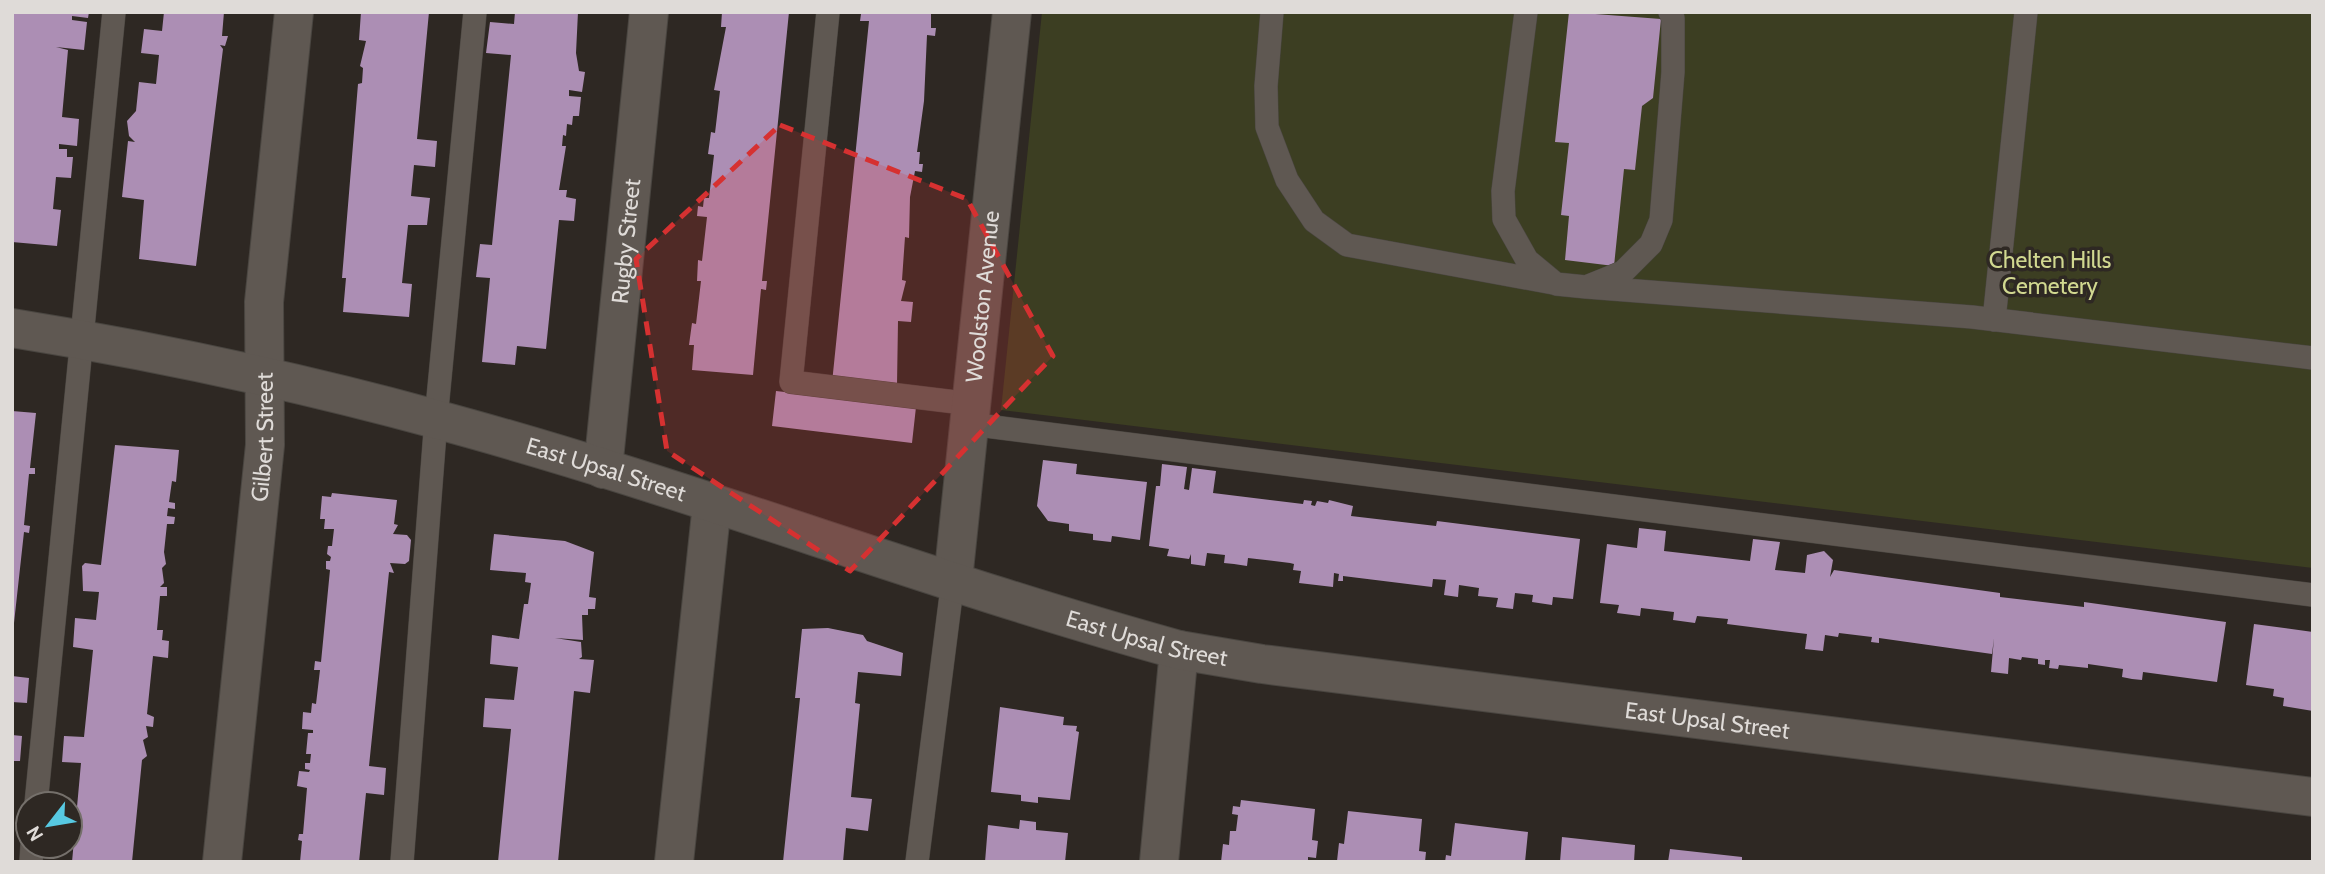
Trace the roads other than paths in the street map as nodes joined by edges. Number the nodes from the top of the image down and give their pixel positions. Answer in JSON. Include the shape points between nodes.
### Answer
{"nodes":[{"id":1,"x":114,"y":12,"type":"edge"},
{"id":2,"x":294,"y":12,"type":"edge"},
{"id":3,"x":475,"y":12,"type":"edge"},
{"id":4,"x":649,"y":12,"type":"edge"},
{"id":5,"x":828,"y":12,"type":"edge"},
{"id":6,"x":1012,"y":12,"type":"edge"},
{"id":7,"x":1272,"y":12,"type":"edge"},
{"id":8,"x":1526,"y":12,"type":"edge"},
{"id":9,"x":1670,"y":12,"type":"edge"},
{"id":10,"x":2026,"y":12,"type":"edge"},
{"id":11,"x":1556,"y":284,"type":"junction"},
{"id":12,"x":1586,"y":287,"type":"junction"},
{"id":13,"x":1994,"y":320,"type":"junction"},
{"id":14,"x":12,"y":328,"type":"edge"},
{"id":15,"x":80,"y":339,"type":"junction"},
{"id":16,"x":2313,"y":358,"type":"edge"},
{"id":17,"x":265,"y":376,"type":"junction"},
{"id":18,"x":971,"y":414,"type":"junction"},
{"id":19,"x":436,"y":419,"type":"junction"},
{"id":20,"x":603,"y":469,"type":"junction"},
{"id":21,"x":712,"y":504,"type":"junction"},
{"id":22,"x":953,"y":580,"type":"junction"},
{"id":23,"x":2313,"y":595,"type":"edge"},
{"id":24,"x":1179,"y":650,"type":"junction"},
{"id":25,"x":37,"y":790,"type":"edge"},
{"id":26,"x":2313,"y":797,"type":"edge"},
{"id":27,"x":222,"y":862,"type":"edge"},
{"id":28,"x":402,"y":862,"type":"edge"},
{"id":29,"x":674,"y":862,"type":"edge"},
{"id":30,"x":918,"y":862,"type":"edge"},
{"id":31,"x":1159,"y":862,"type":"edge"}],
"edges":[{"from":1,"to":15,"type":"lane"},
{"from":2,"to":17,"type":"street","name":"Gilbert Street","via":[[264,302]]},
{"from":3,"to":19,"type":"lane"},
{"from":4,"to":20,"type":"street","name":"Rugby Street"},
{"from":5,"to":18,"type":"lane","via":[[790,382]]},
{"from":6,"to":18,"type":"street","name":"Woolston Avenue"},
{"from":7,"to":11,"type":"lane","via":[[1268,127],[1287,180],[1314,221],[1347,245]]},
{"from":8,"to":11,"type":"lane","via":[[1503,191],[1504,219],[1527,260]]},
{"from":9,"to":12,"type":"lane","via":[[1673,72],[1661,220],[1651,244],[1623,272]]},
{"from":10,"to":13,"type":"lane"},
{"from":11,"to":12,"type":"lane"},
{"from":12,"to":13,"type":"lane"},
{"from":13,"to":16,"type":"lane"},
{"from":14,"to":15,"type":"street","name":"East Upsal Street"},
{"from":15,"to":17,"type":"street","name":"East Upsal Street"},
{"from":15,"to":25,"type":"lane"},
{"from":17,"to":19,"type":"street","name":"East Upsal Street"},
{"from":17,"to":27,"type":"street","name":"Gilbert Street","via":[[265,446]]},
{"from":18,"to":22,"type":"street","name":"Woolston Avenue"},
{"from":18,"to":23,"type":"lane"},
{"from":19,"to":20,"type":"street","name":"East Upsal Street"},
{"from":19,"to":28,"type":"lane"},
{"from":20,"to":21,"type":"street","name":"East Upsal Street"},
{"from":21,"to":22,"type":"street","name":"East Upsal Street"},
{"from":21,"to":29,"type":"street"},
{"from":22,"to":24,"type":"street","name":"East Upsal Street"},
{"from":22,"to":30,"type":"lane"},
{"from":24,"to":26,"type":"street","name":"East Upsal Street"},
{"from":24,"to":31,"type":"street"}]}
